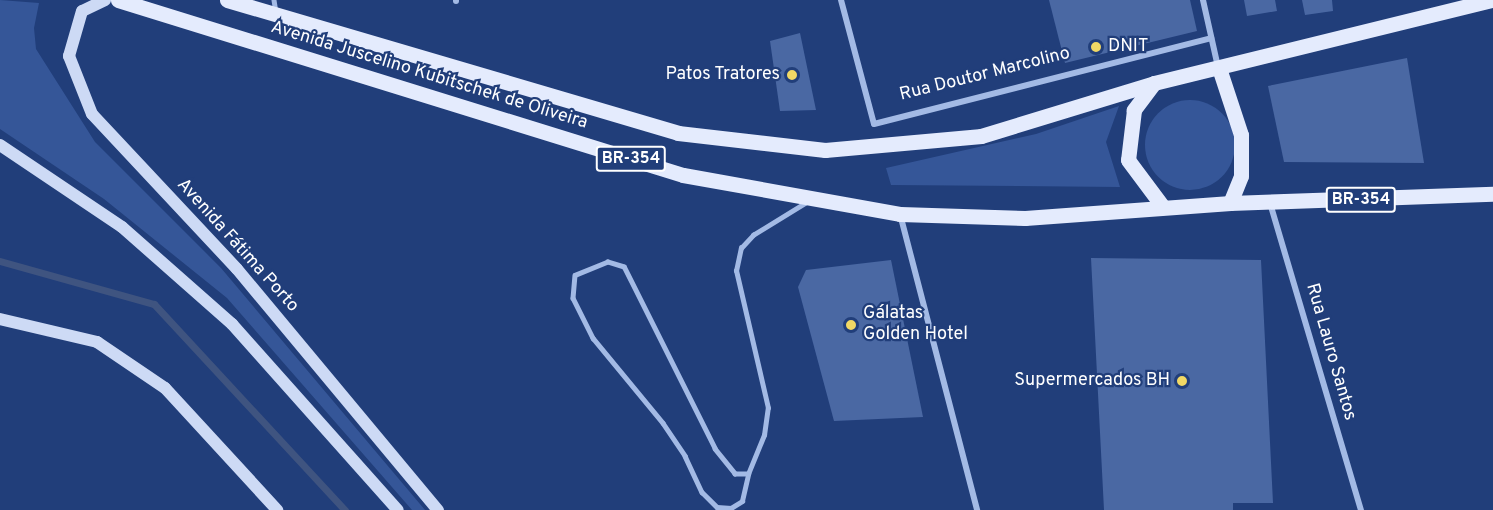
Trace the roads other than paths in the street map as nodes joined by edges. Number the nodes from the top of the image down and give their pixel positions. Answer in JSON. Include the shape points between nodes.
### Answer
{"nodes":[{"id":1,"x":105,"y":0,"type":"edge"},
{"id":2,"x":118,"y":0,"type":"edge"},
{"id":3,"x":227,"y":0,"type":"edge"},
{"id":4,"x":842,"y":0,"type":"edge"},
{"id":5,"x":1203,"y":0,"type":"edge"},
{"id":6,"x":1493,"y":0,"type":"edge"},
{"id":7,"x":275,"y":8,"type":"edge"},
{"id":8,"x":1211,"y":38,"type":"junction"},
{"id":9,"x":1219,"y":68,"type":"junction"},
{"id":10,"x":1154,"y":83,"type":"junction"},
{"id":11,"x":0,"y":145,"type":"edge"},
{"id":12,"x":1493,"y":194,"type":"edge"},
{"id":13,"x":812,"y":198,"type":"junction"},
{"id":14,"x":1230,"y":203,"type":"junction"},
{"id":15,"x":1270,"y":203,"type":"junction"},
{"id":16,"x":1163,"y":207,"type":"junction"},
{"id":17,"x":900,"y":214,"type":"junction"},
{"id":18,"x":0,"y":319,"type":"edge"},
{"id":19,"x":748,"y":474,"type":"junction"},
{"id":20,"x":277,"y":510,"type":"edge"},
{"id":21,"x":398,"y":510,"type":"edge"},
{"id":22,"x":438,"y":510,"type":"edge"},
{"id":23,"x":977,"y":510,"type":"edge"},
{"id":24,"x":1361,"y":510,"type":"edge"}],
"edges":[{"from":1,"to":22,"type":"main road","name":"Avenida Fátima Porto","via":[[82,11],[69,56],[92,114],[237,269]]},
{"from":2,"to":13,"type":"main road","name":"Avenida Juscelino Kubitschek de Oliveira","number":"BR-354","via":[[683,174]]},
{"from":3,"to":7,"type":"main road","name":"Avenida Juscelino Kubitschek de Oliveira"},
{"from":4,"to":8,"type":"street","name":"Rua Doutor Marcolino","via":[[874,124]]},
{"from":5,"to":8,"type":"street"},
{"from":6,"to":9,"type":"main road"},
{"from":7,"to":10,"type":"main road","name":"Avenida Juscelino Kubitschek de Oliveira","via":[[678,133],[825,150],[981,136]]},
{"from":8,"to":9,"type":"street"},
{"from":9,"to":10,"type":"main road","name":"Avenida Juscelino Kubitschek de Oliveira"},
{"from":9,"to":14,"type":"main road","via":[[1241,135],[1241,176]]},
{"from":10,"to":16,"type":"main road","via":[[1134,110],[1128,160]]},
{"from":11,"to":21,"type":"main road","via":[[122,227],[232,324]]},
{"from":12,"to":15,"type":"main road","number":"BR-354"},
{"from":13,"to":17,"type":"main road","name":"Avenida Juscelino Kubitschek de Oliveira","number":"BR-354"},
{"from":13,"to":19,"type":"lane","via":[[741,248],[736,271],[768,408],[759,451]]},
{"from":14,"to":15,"type":"main road","number":"BR-354"},
{"from":14,"to":16,"type":"main road","name":"Avenida Juscelino Kubitschek de Oliveira","number":"BR-354"},
{"from":15,"to":24,"type":"street","name":"Rua Lauro Santos"},
{"from":16,"to":17,"type":"main road","name":"Avenida Juscelino Kubitschek de Oliveira","number":"BR-354","via":[[1025,218]]},
{"from":17,"to":23,"type":"street"},
{"from":18,"to":20,"type":"main road","via":[[97,342],[165,388]]},
{"from":19,"to":19,"type":"lane","via":[[735,474],[715,449],[624,267],[609,262],[591,265],[575,275],[573,298],[593,339],[663,423],[702,492],[717,507],[731,507],[742,501]]}]}
